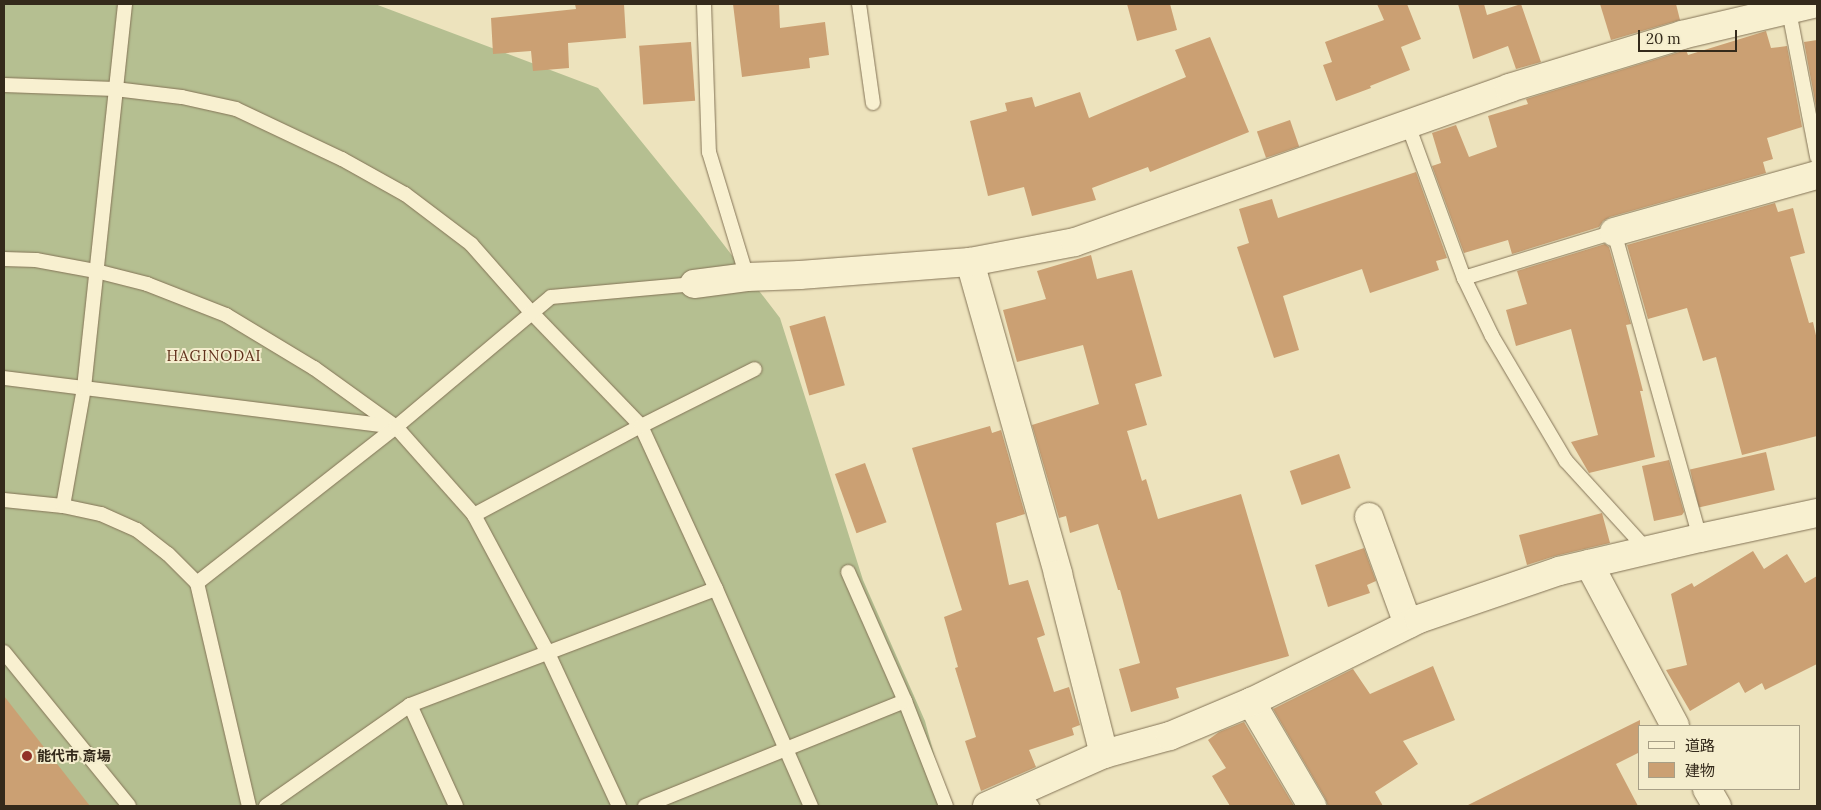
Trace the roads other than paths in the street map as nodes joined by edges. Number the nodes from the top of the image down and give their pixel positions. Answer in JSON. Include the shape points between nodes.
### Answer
{"nodes":[{"id":1,"x":125,"y":4,"type":"edge"},
{"id":2,"x":704,"y":4,"type":"edge"},
{"id":3,"x":859,"y":4,"type":"edge"},
{"id":4,"x":1801,"y":7,"type":"edge"},
{"id":5,"x":4,"y":85,"type":"edge"},
{"id":6,"x":115,"y":89,"type":"junction"},
{"id":7,"x":873,"y":103,"type":"dead end"},
{"id":8,"x":1408,"y":125,"type":"junction"},
{"id":9,"x":1817,"y":157,"type":"edge"},
{"id":10,"x":1817,"y":174,"type":"edge"},
{"id":11,"x":1614,"y":232,"type":"junction"},
{"id":12,"x":4,"y":259,"type":"edge"},
{"id":13,"x":970,"y":262,"type":"junction"},
{"id":14,"x":96,"y":271,"type":"junction"},
{"id":15,"x":747,"y":277,"type":"junction"},
{"id":16,"x":1464,"y":278,"type":"junction"},
{"id":17,"x":694,"y":284,"type":"joint"},
{"id":18,"x":531,"y":312,"type":"junction"},
{"id":19,"x":755,"y":369,"type":"dead end"},
{"id":20,"x":4,"y":378,"type":"edge"},
{"id":21,"x":84,"y":388,"type":"junction"},
{"id":22,"x":641,"y":426,"type":"junction"},
{"id":23,"x":396,"y":427,"type":"junction"},
{"id":24,"x":4,"y":500,"type":"edge"},
{"id":25,"x":63,"y":506,"type":"junction"},
{"id":26,"x":1817,"y":513,"type":"edge"},
{"id":27,"x":474,"y":515,"type":"junction"},
{"id":28,"x":1369,"y":517,"type":"dead end"},
{"id":29,"x":1700,"y":538,"type":"junction"},
{"id":30,"x":1648,"y":551,"type":"junction"},
{"id":31,"x":1589,"y":564,"type":"junction"},
{"id":32,"x":848,"y":572,"type":"dead end"},
{"id":33,"x":198,"y":583,"type":"junction"},
{"id":34,"x":716,"y":589,"type":"junction"},
{"id":35,"x":1408,"y":624,"type":"junction"},
{"id":36,"x":547,"y":651,"type":"junction"},
{"id":37,"x":4,"y":652,"type":"edge"},
{"id":38,"x":904,"y":700,"type":"junction"},
{"id":39,"x":1251,"y":702,"type":"junction"},
{"id":40,"x":410,"y":705,"type":"junction"},
{"id":41,"x":1674,"y":725,"type":"edge"},
{"id":42,"x":786,"y":747,"type":"junction"},
{"id":43,"x":1104,"y":754,"type":"junction"},
{"id":44,"x":1709,"y":790,"type":"edge"},
{"id":45,"x":1026,"y":799,"type":"edge"},
{"id":46,"x":129,"y":806,"type":"edge"},
{"id":47,"x":249,"y":806,"type":"edge"},
{"id":48,"x":266,"y":806,"type":"edge"},
{"id":49,"x":456,"y":806,"type":"edge"},
{"id":50,"x":619,"y":806,"type":"edge"},
{"id":51,"x":645,"y":806,"type":"edge"},
{"id":52,"x":811,"y":806,"type":"edge"},
{"id":53,"x":946,"y":806,"type":"edge"},
{"id":54,"x":987,"y":806,"type":"edge"},
{"id":55,"x":1312,"y":806,"type":"edge"},
{"id":56,"x":1717,"y":806,"type":"edge"}],
"edges":[{"from":1,"to":6,"type":"lane"},
{"from":2,"to":15,"type":"lane","via":[[709,152]]},
{"from":3,"to":7,"type":"lane"},
{"from":4,"to":8,"type":"street","via":[[1682,35],[1509,88]]},
{"from":4,"to":9,"type":"lane"},
{"from":5,"to":6,"type":"lane"},
{"from":6,"to":14,"type":"lane"},
{"from":6,"to":18,"type":"lane","via":[[182,97],[236,109],[342,159],[405,194],[471,244]]},
{"from":8,"to":13,"type":"street","via":[[1076,242]]},
{"from":8,"to":16,"type":"lane"},
{"from":10,"to":11,"type":"street"},
{"from":11,"to":16,"type":"lane"},
{"from":11,"to":29,"type":"lane"},
{"from":12,"to":14,"type":"lane","via":[[36,260]]},
{"from":13,"to":15,"type":"street","via":[[800,276]]},
{"from":13,"to":43,"type":"street","via":[[1058,574]]},
{"from":14,"to":21,"type":"lane"},
{"from":14,"to":23,"type":"lane","via":[[147,284],[226,314],[314,368]]},
{"from":15,"to":17,"type":"street"},
{"from":16,"to":30,"type":"lane","via":[[1492,336],[1566,461]]},
{"from":17,"to":18,"type":"lane","via":[[551,297]]},
{"from":18,"to":22,"type":"lane"},
{"from":18,"to":23,"type":"lane"},
{"from":19,"to":22,"type":"lane"},
{"from":20,"to":21,"type":"lane"},
{"from":21,"to":23,"type":"lane"},
{"from":21,"to":25,"type":"lane"},
{"from":22,"to":27,"type":"lane"},
{"from":22,"to":34,"type":"lane"},
{"from":23,"to":27,"type":"lane"},
{"from":23,"to":33,"type":"lane"},
{"from":24,"to":25,"type":"lane"},
{"from":25,"to":33,"type":"lane","via":[[101,514],[137,530]]},
{"from":26,"to":29,"type":"street"},
{"from":27,"to":36,"type":"lane"},
{"from":28,"to":35,"type":"street"},
{"from":29,"to":30,"type":"street"},
{"from":30,"to":31,"type":"street"},
{"from":31,"to":35,"type":"street","via":[[1559,571]]},
{"from":31,"to":41,"type":"street"},
{"from":32,"to":38,"type":"lane"},
{"from":33,"to":47,"type":"lane"},
{"from":34,"to":36,"type":"lane"},
{"from":34,"to":42,"type":"lane"},
{"from":35,"to":39,"type":"street"},
{"from":36,"to":40,"type":"lane"},
{"from":36,"to":50,"type":"lane"},
{"from":37,"to":46,"type":"lane"},
{"from":38,"to":42,"type":"lane"},
{"from":38,"to":53,"type":"lane"},
{"from":39,"to":43,"type":"street","via":[[1170,736]]},
{"from":39,"to":55,"type":"street"},
{"from":40,"to":48,"type":"lane"},
{"from":40,"to":49,"type":"lane"},
{"from":42,"to":51,"type":"lane"},
{"from":42,"to":52,"type":"lane"},
{"from":43,"to":45,"type":"street"},
{"from":44,"to":56,"type":"street"},
{"from":45,"to":54,"type":"street"}]}
